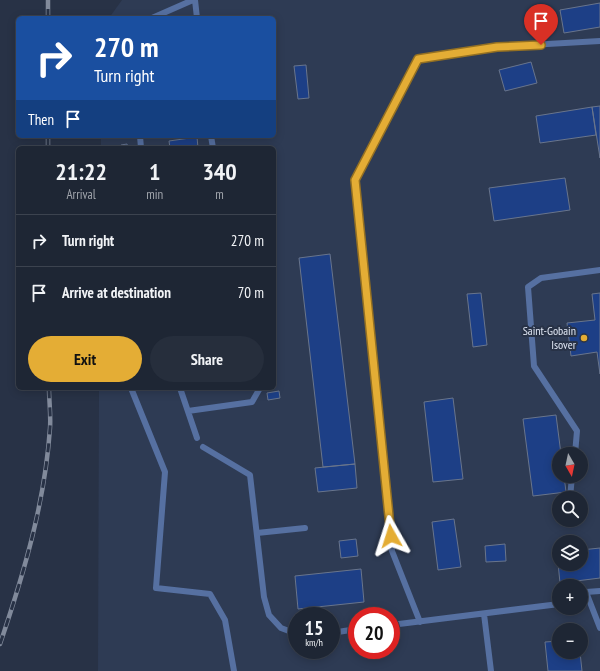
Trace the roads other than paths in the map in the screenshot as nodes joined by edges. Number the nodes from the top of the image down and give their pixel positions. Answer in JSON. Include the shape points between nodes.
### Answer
{"nodes":[{"id":1,"x":194,"y":0,"type":"edge"},
{"id":2,"x":157,"y":16,"type":"edge"},
{"id":3,"x":197,"y":16,"type":"edge"},
{"id":4,"x":600,"y":41,"type":"edge"},
{"id":5,"x":600,"y":270,"type":"edge"},
{"id":6,"x":132,"y":390,"type":"edge"},
{"id":7,"x":181,"y":390,"type":"edge"},
{"id":8,"x":259,"y":390,"type":"edge"},
{"id":9,"x":188,"y":411,"type":"junction"},
{"id":10,"x":197,"y":438,"type":"dead end"},
{"id":11,"x":575,"y":447,"type":"edge"},
{"id":12,"x":203,"y":448,"type":"dead end"},
{"id":13,"x":305,"y":528,"type":"dead end"},
{"id":14,"x":257,"y":533,"type":"junction"},
{"id":15,"x":600,"y":591,"type":"edge"},
{"id":16,"x":588,"y":593,"type":"edge"},
{"id":17,"x":588,"y":602,"type":"edge"},
{"id":18,"x":552,"y":605,"type":"edge"},
{"id":19,"x":484,"y":614,"type":"junction"},
{"id":20,"x":420,"y":622,"type":"junction"},
{"id":21,"x":400,"y":624,"type":"edge"},
{"id":22,"x":600,"y":628,"type":"edge"},
{"id":23,"x":288,"y":631,"type":"edge"},
{"id":24,"x":234,"y":671,"type":"edge"},
{"id":25,"x":491,"y":671,"type":"edge"}],
"edges":[{"from":1,"to":2,"type":"lane"},
{"from":1,"to":3,"type":"lane"},
{"from":4,"to":20,"type":"lane","via":[[497,47],[418,59],[355,180],[392,551]]},
{"from":5,"to":11,"type":"lane","via":[[541,278],[528,287],[534,366],[577,431]]},
{"from":6,"to":24,"type":"lane","via":[[165,472],[156,588],[210,594],[225,620]]},
{"from":7,"to":9,"type":"lane"},
{"from":8,"to":9,"type":"lane","via":[[252,402]]},
{"from":9,"to":10,"type":"lane"},
{"from":12,"to":14,"type":"lane","via":[[250,475]]},
{"from":13,"to":14,"type":"lane"},
{"from":14,"to":23,"type":"lane","via":[[264,596],[269,615],[281,628]]},
{"from":15,"to":16,"type":"lane"},
{"from":17,"to":22,"type":"lane"},
{"from":18,"to":19,"type":"lane"},
{"from":19,"to":20,"type":"lane"},
{"from":19,"to":25,"type":"lane"},
{"from":20,"to":21,"type":"lane"}]}
